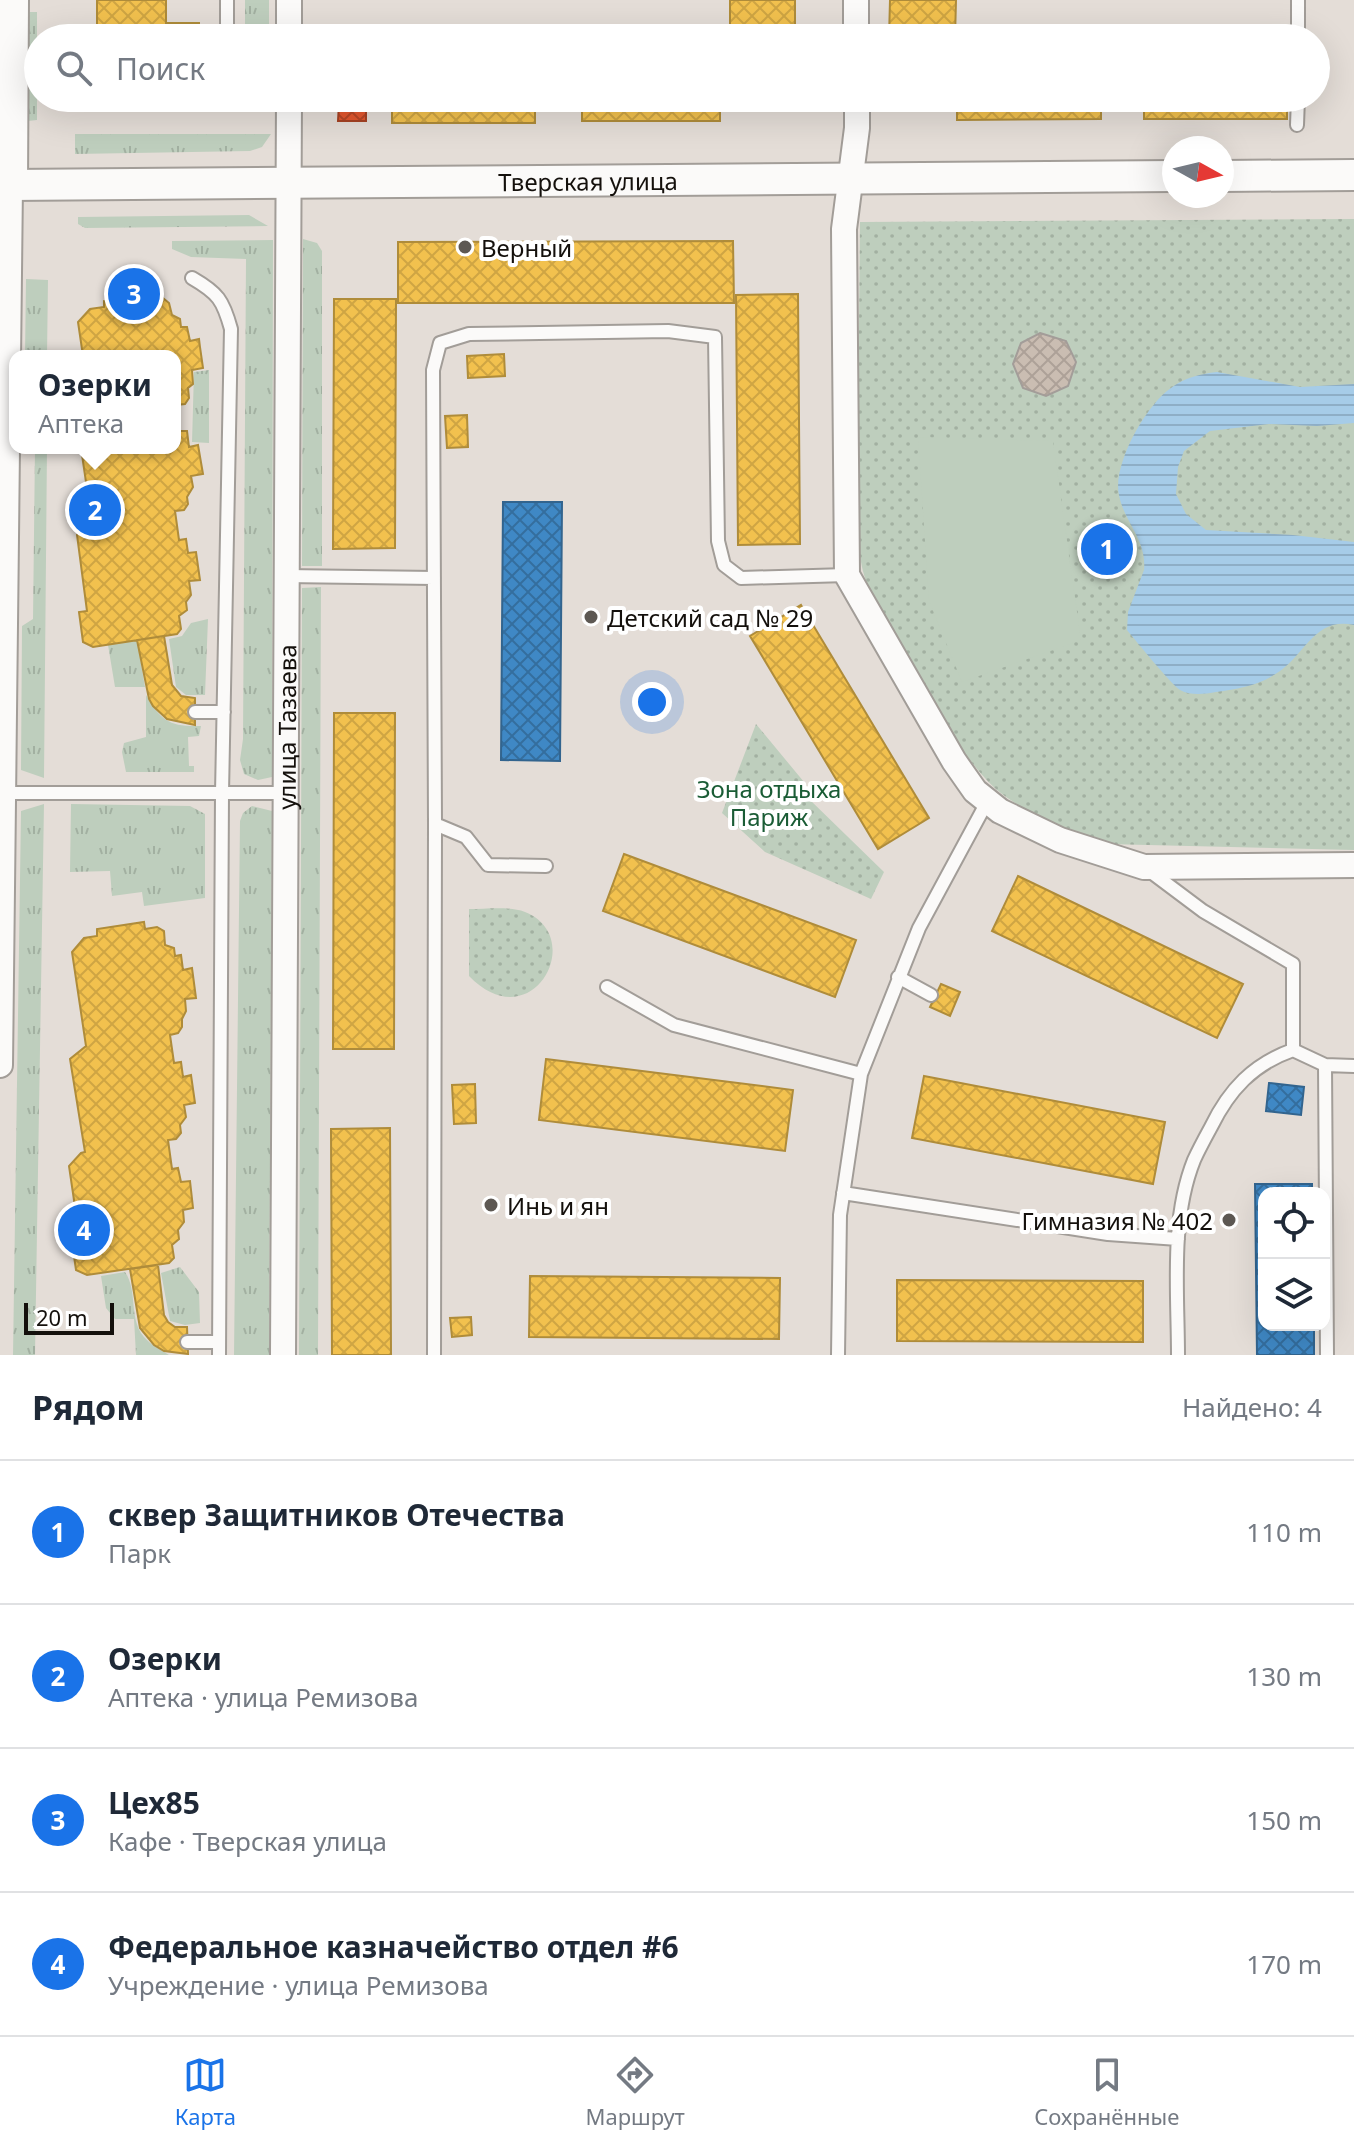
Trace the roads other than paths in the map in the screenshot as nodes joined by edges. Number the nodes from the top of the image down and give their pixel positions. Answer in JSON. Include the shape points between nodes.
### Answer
{"nodes":[{"id":1,"x":11,"y":0,"type":"edge"},
{"id":2,"x":227,"y":0,"type":"edge"},
{"id":3,"x":289,"y":0,"type":"edge"},
{"id":4,"x":856,"y":0,"type":"edge"},
{"id":5,"x":1298,"y":0,"type":"edge"},
{"id":6,"x":227,"y":24,"type":"edge"},
{"id":7,"x":289,"y":24,"type":"edge"},
{"id":8,"x":856,"y":24,"type":"edge"},
{"id":9,"x":1298,"y":24,"type":"edge"},
{"id":10,"x":289,"y":112,"type":"edge"},
{"id":11,"x":857,"y":112,"type":"edge"},
{"id":12,"x":1297,"y":112,"type":"edge"},
{"id":13,"x":1297,"y":125,"type":"dead end"},
{"id":14,"x":1354,"y":175,"type":"edge"},
{"id":15,"x":1162,"y":176,"type":"edge"},
{"id":16,"x":1234,"y":176,"type":"edge"},
{"id":17,"x":851,"y":179,"type":"junction"},
{"id":18,"x":288,"y":183,"type":"junction"},
{"id":19,"x":5,"y":184,"type":"edge"},
{"id":20,"x":192,"y":278,"type":"dead end"},
{"id":21,"x":847,"y":575,"type":"junction"},
{"id":22,"x":285,"y":576,"type":"junction"},
{"id":23,"x":434,"y":578,"type":"junction"},
{"id":24,"x":195,"y":712,"type":"dead end"},
{"id":25,"x":224,"y":712,"type":"junction"},
{"id":26,"x":2,"y":793,"type":"edge"},
{"id":27,"x":222,"y":793,"type":"junction"},
{"id":28,"x":285,"y":793,"type":"junction"},
{"id":29,"x":987,"y":802,"type":"junction"},
{"id":30,"x":435,"y":824,"type":"junction"},
{"id":31,"x":1354,"y":865,"type":"edge"},
{"id":32,"x":546,"y":866,"type":"dead end"},
{"id":33,"x":1144,"y":867,"type":"junction"},
{"id":34,"x":898,"y":977,"type":"junction"},
{"id":35,"x":607,"y":987,"type":"dead end"},
{"id":36,"x":931,"y":995,"type":"dead end"},
{"id":37,"x":1293,"y":1050,"type":"junction"},
{"id":38,"x":0,"y":1065,"type":"edge"},
{"id":39,"x":1325,"y":1065,"type":"junction"},
{"id":40,"x":1354,"y":1066,"type":"edge"},
{"id":41,"x":861,"y":1074,"type":"junction"},
{"id":42,"x":843,"y":1193,"type":"junction"},
{"id":43,"x":1178,"y":1239,"type":"junction"},
{"id":44,"x":187,"y":1342,"type":"dead end"},
{"id":45,"x":219,"y":1348,"type":"edge"},
{"id":46,"x":283,"y":1355,"type":"edge"},
{"id":47,"x":434,"y":1355,"type":"edge"},
{"id":48,"x":838,"y":1355,"type":"edge"},
{"id":49,"x":1178,"y":1355,"type":"edge"},
{"id":50,"x":1327,"y":1355,"type":"edge"}],
"edges":[{"from":1,"to":19,"type":"main road"},
{"from":2,"to":6,"type":"lane"},
{"from":3,"to":7,"type":"street"},
{"from":4,"to":8,"type":"street"},
{"from":5,"to":9,"type":"lane"},
{"from":10,"to":18,"type":"street","name":"улица Тазаева"},
{"from":11,"to":17,"type":"street"},
{"from":12,"to":13,"type":"lane"},
{"from":14,"to":16,"type":"street"},
{"from":15,"to":17,"type":"street","name":"Тверская улица"},
{"from":17,"to":18,"type":"street","name":"Тверская улица"},
{"from":17,"to":21,"type":"street","via":[[844,229]]},
{"from":18,"to":19,"type":"street","name":"Тверская улица"},
{"from":18,"to":22,"type":"street","name":"улица Тазаева"},
{"from":19,"to":26,"type":"street"},
{"from":20,"to":25,"type":"lane","via":[[224,304],[231,329]]},
{"from":21,"to":23,"type":"lane","via":[[741,578],[724,565],[718,541],[715,337],[668,331],[469,334],[440,343],[433,370]]},
{"from":21,"to":29,"type":"street","via":[[925,715]]},
{"from":22,"to":23,"type":"lane"},
{"from":22,"to":28,"type":"street","name":"улица Тазаева"},
{"from":23,"to":30,"type":"lane"},
{"from":24,"to":25,"type":"lane"},
{"from":25,"to":27,"type":"lane"},
{"from":26,"to":27,"type":"lane"},
{"from":26,"to":38,"type":"street"},
{"from":27,"to":28,"type":"lane"},
{"from":27,"to":45,"type":"lane"},
{"from":28,"to":46,"type":"street","name":"улица Тазаева"},
{"from":29,"to":33,"type":"street","via":[[1060,840]]},
{"from":29,"to":34,"type":"lane"},
{"from":30,"to":32,"type":"lane","via":[[466,837],[488,865]]},
{"from":30,"to":47,"type":"lane"},
{"from":31,"to":33,"type":"street"},
{"from":33,"to":37,"type":"lane","via":[[1203,911],[1293,964]]},
{"from":34,"to":36,"type":"lane"},
{"from":34,"to":41,"type":"lane"},
{"from":35,"to":41,"type":"lane","via":[[674,1025]]},
{"from":37,"to":39,"type":"lane"},
{"from":37,"to":43,"type":"lane","via":[[1251,1071],[1230,1094],[1193,1162]]},
{"from":39,"to":40,"type":"lane"},
{"from":39,"to":50,"type":"lane"},
{"from":41,"to":42,"type":"lane"},
{"from":42,"to":43,"type":"lane","via":[[1108,1234]]},
{"from":42,"to":48,"type":"lane"},
{"from":43,"to":49,"type":"lane"},
{"from":44,"to":45,"type":"lane"}]}
